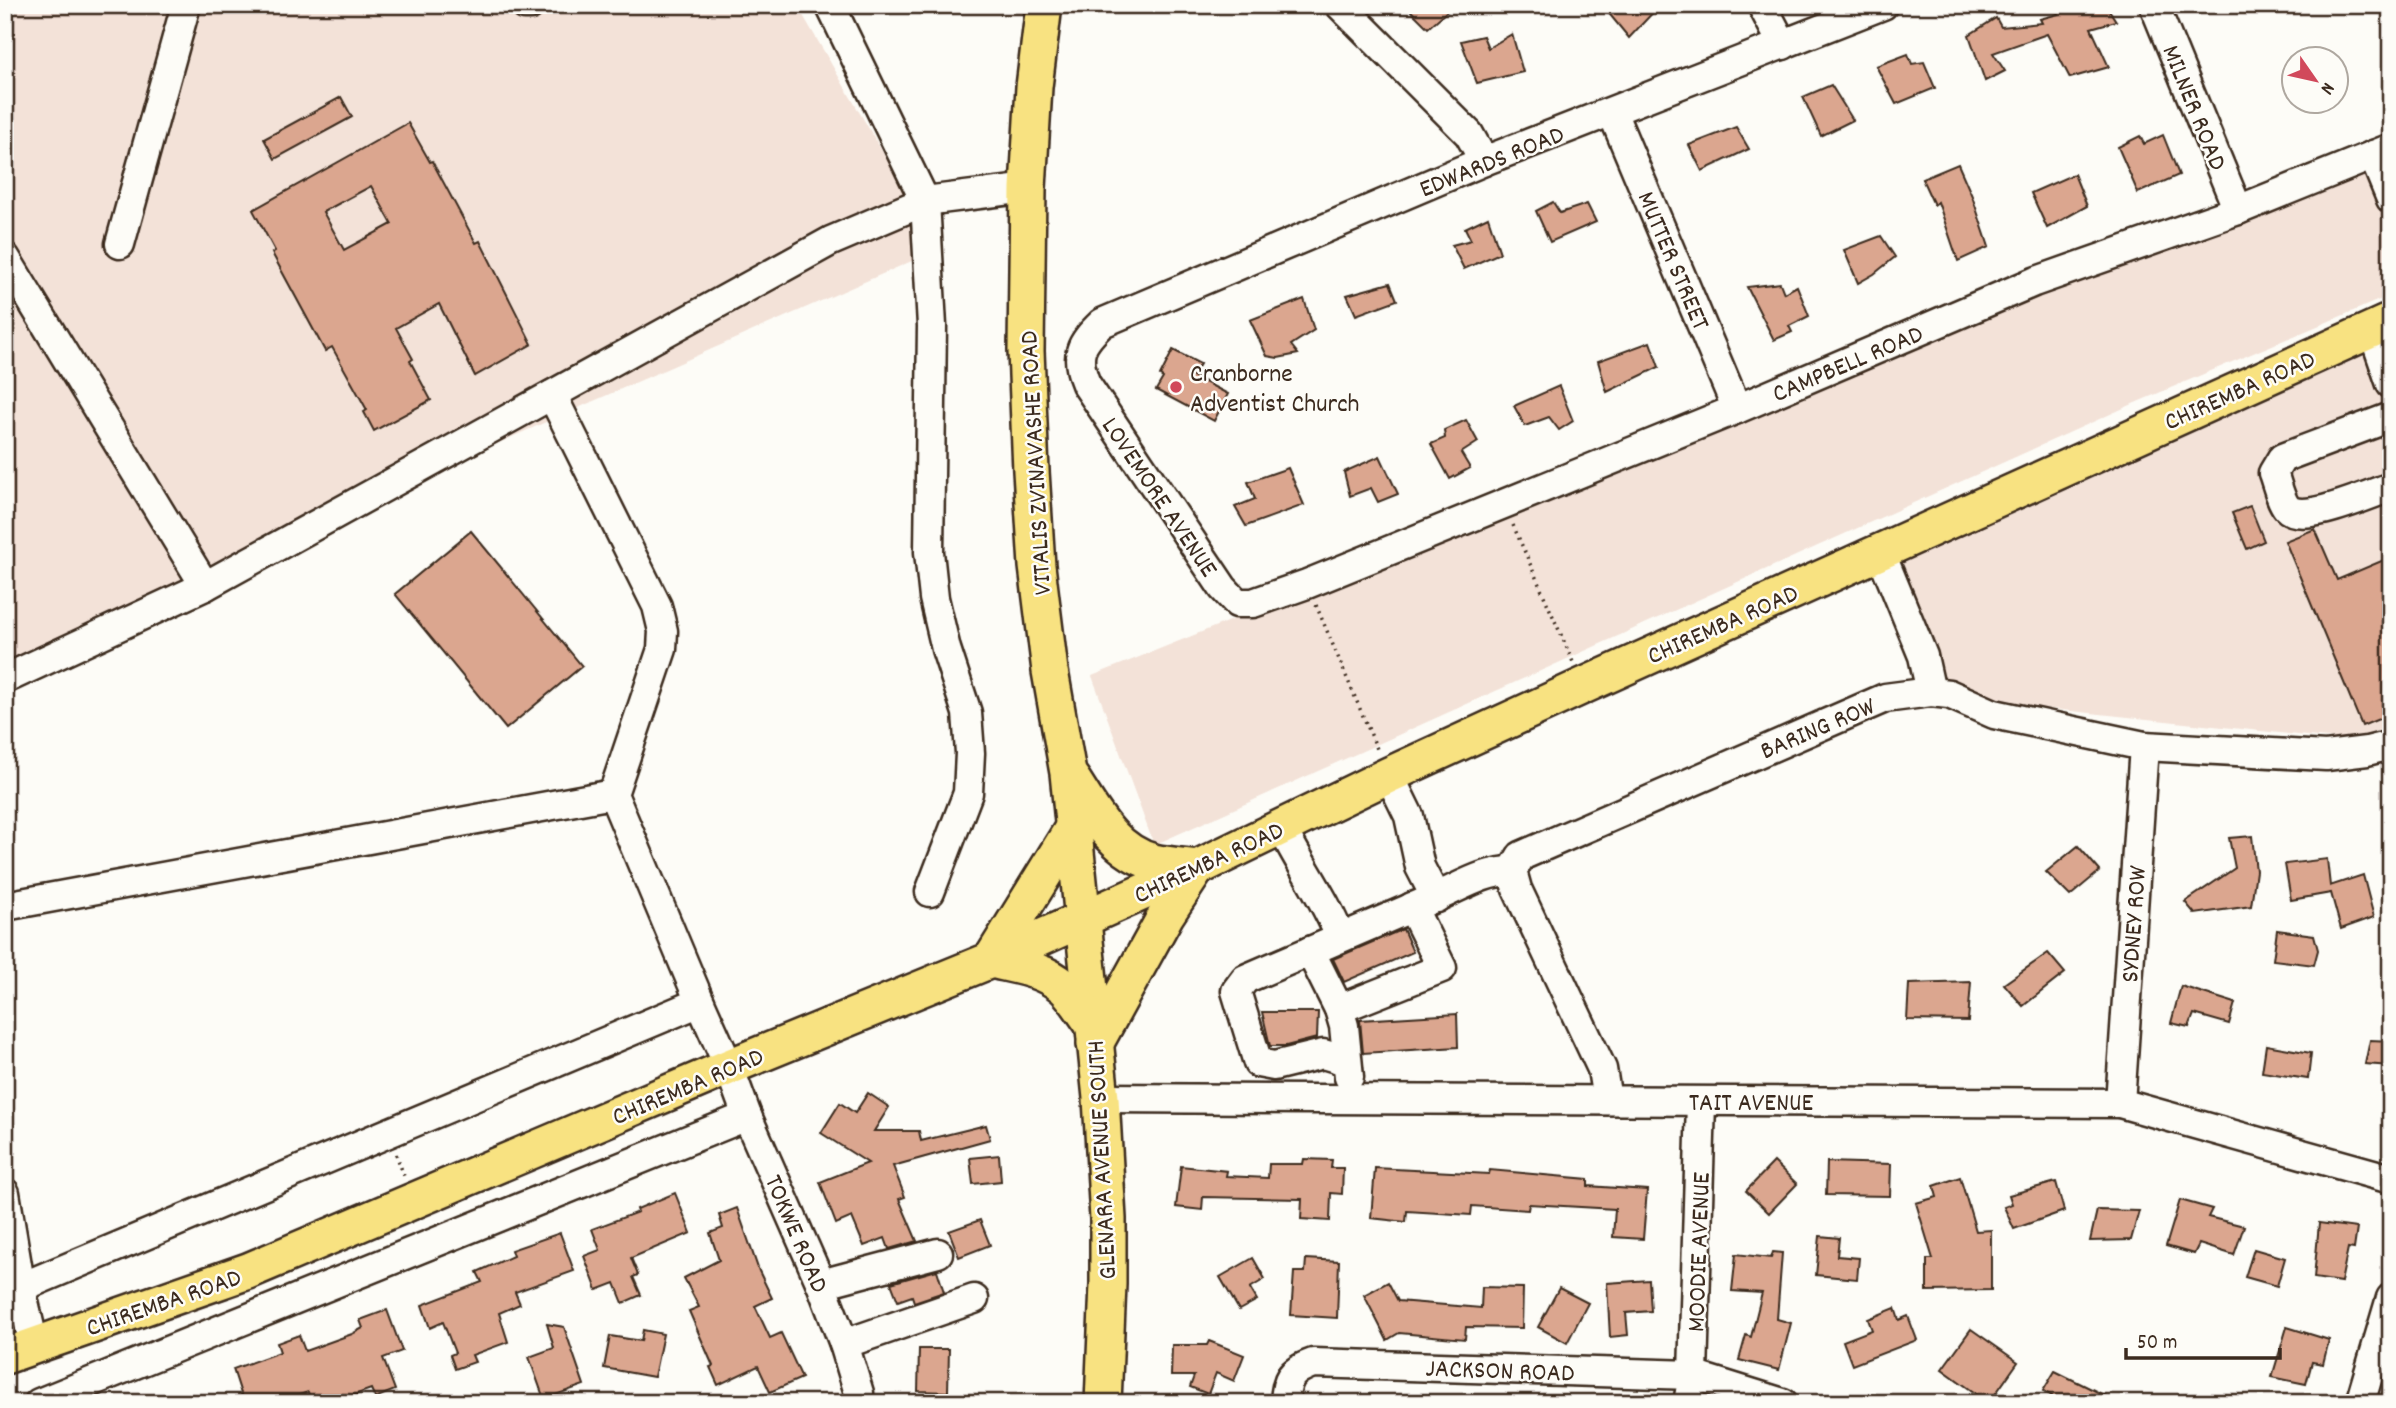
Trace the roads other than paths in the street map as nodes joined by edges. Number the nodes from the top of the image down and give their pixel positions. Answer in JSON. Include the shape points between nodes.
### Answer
{"nodes":[{"id":1,"x":187,"y":5,"type":"edge"},
{"id":2,"x":524,"y":5,"type":"edge"},
{"id":3,"x":530,"y":5,"type":"edge"},
{"id":4,"x":1044,"y":5,"type":"edge"},
{"id":5,"x":1339,"y":5,"type":"edge"},
{"id":6,"x":1762,"y":5,"type":"edge"},
{"id":7,"x":1883,"y":5,"type":"edge"},
{"id":8,"x":2154,"y":5,"type":"edge"},
{"id":9,"x":832,"y":6,"type":"edge"},
{"id":10,"x":1783,"y":45,"type":"junction"},
{"id":11,"x":1612,"y":112,"type":"junction"},
{"id":12,"x":2382,"y":152,"type":"edge"},
{"id":13,"x":1484,"y":161,"type":"junction"},
{"id":14,"x":1028,"y":188,"type":"junction"},
{"id":15,"x":2391,"y":199,"type":"edge"},
{"id":16,"x":925,"y":201,"type":"junction"},
{"id":17,"x":2238,"y":210,"type":"junction"},
{"id":18,"x":120,"y":244,"type":"dead end"},
{"id":19,"x":5,"y":257,"type":"edge"},
{"id":20,"x":1102,"y":323,"type":"joint"},
{"id":21,"x":2381,"y":325,"type":"edge"},
{"id":22,"x":2391,"y":384,"type":"edge"},
{"id":23,"x":552,"y":395,"type":"junction"},
{"id":24,"x":1737,"y":409,"type":"junction"},
{"id":25,"x":2391,"y":416,"type":"edge"},
{"id":26,"x":2391,"y":486,"type":"edge"},
{"id":27,"x":1880,"y":551,"type":"junction"},
{"id":28,"x":1307,"y":584,"type":"joint"},
{"id":29,"x":205,"y":586,"type":"junction"},
{"id":30,"x":5,"y":678,"type":"edge"},
{"id":31,"x":1931,"y":692,"type":"junction"},
{"id":32,"x":2391,"y":745,"type":"edge"},
{"id":33,"x":2144,"y":746,"type":"junction"},
{"id":34,"x":1068,"y":773,"type":"junction"},
{"id":35,"x":1389,"y":775,"type":"junction"},
{"id":36,"x":613,"y":794,"type":"junction"},
{"id":37,"x":1074,"y":826,"type":"junction"},
{"id":38,"x":1282,"y":828,"type":"junction"},
{"id":39,"x":1197,"y":868,"type":"junction"},
{"id":40,"x":1512,"y":871,"type":"junction"},
{"id":41,"x":930,"y":892,"type":"dead end"},
{"id":42,"x":1424,"y":902,"type":"junction"},
{"id":43,"x":5,"y":906,"type":"edge"},
{"id":44,"x":1082,"y":918,"type":"junction"},
{"id":45,"x":1340,"y":937,"type":"junction"},
{"id":46,"x":1310,"y":951,"type":"junction"},
{"id":47,"x":991,"y":960,"type":"junction"},
{"id":48,"x":700,"y":1002,"type":"junction"},
{"id":49,"x":1339,"y":1009,"type":"junction"},
{"id":50,"x":1094,"y":1033,"type":"junction"},
{"id":51,"x":1346,"y":1062,"type":"junction"},
{"id":52,"x":729,"y":1067,"type":"junction"},
{"id":53,"x":1101,"y":1098,"type":"junction"},
{"id":54,"x":1353,"y":1099,"type":"junction"},
{"id":55,"x":1607,"y":1100,"type":"junction"},
{"id":56,"x":1701,"y":1101,"type":"junction"},
{"id":57,"x":2120,"y":1103,"type":"junction"},
{"id":58,"x":747,"y":1116,"type":"junction"},
{"id":59,"x":2391,"y":1179,"type":"edge"},
{"id":60,"x":5,"y":1193,"type":"edge"},
{"id":61,"x":938,"y":1253,"type":"dead end"},
{"id":62,"x":821,"y":1284,"type":"junction"},
{"id":63,"x":13,"y":1292,"type":"edge"},
{"id":64,"x":2391,"y":1298,"type":"edge"},
{"id":65,"x":974,"y":1299,"type":"dead end"},
{"id":66,"x":844,"y":1344,"type":"junction"},
{"id":67,"x":20,"y":1351,"type":"edge"},
{"id":68,"x":1690,"y":1389,"type":"edge"},
{"id":69,"x":39,"y":1403,"type":"edge"},
{"id":70,"x":859,"y":1403,"type":"edge"},
{"id":71,"x":1103,"y":1403,"type":"edge"},
{"id":72,"x":1285,"y":1403,"type":"edge"},
{"id":73,"x":1783,"y":1403,"type":"edge"},
{"id":74,"x":2360,"y":1403,"type":"edge"}],
"edges":[{"from":1,"to":18,"type":"street"},
{"from":2,"to":3,"type":"street"},
{"from":4,"to":14,"type":"main road","name":"VITALIS ZVINAVASHE ROAD"},
{"from":5,"to":13,"type":"street","via":[[1469,134]]},
{"from":6,"to":10,"type":"street"},
{"from":7,"to":10,"type":"street","name":"EDWARDS ROAD"},
{"from":8,"to":17,"type":"street","name":"MILNER ROAD"},
{"from":9,"to":16,"type":"street"},
{"from":10,"to":11,"type":"street","name":"EDWARDS ROAD"},
{"from":11,"to":13,"type":"street","name":"EDWARDS ROAD"},
{"from":11,"to":24,"type":"street","name":"MUTTER STREET"},
{"from":12,"to":15,"type":"street"},
{"from":12,"to":17,"type":"street","name":"CAMPBELL ROAD"},
{"from":13,"to":20,"type":"street","name":"EDWARDS ROAD"},
{"from":14,"to":16,"type":"street"},
{"from":14,"to":34,"type":"main road","name":"VITALIS ZVINAVASHE ROAD","via":[[1026,351],[1037,566]]},
{"from":16,"to":23,"type":"street","via":[[831,241]]},
{"from":16,"to":41,"type":"street","via":[[932,326],[929,552],[946,649],[967,713],[970,753],[968,793]]},
{"from":17,"to":24,"type":"street","name":"CAMPBELL ROAD","via":[[2034,282]]},
{"from":19,"to":29,"type":"street"},
{"from":20,"to":28,"type":"street","name":"LOVEMORE AVENUE","via":[[1080,351],[1079,368],[1086,384],[1223,588],[1237,603],[1253,603]]},
{"from":21,"to":22,"type":"street"},
{"from":21,"to":27,"type":"main road","name":"CHIREMBA ROAD"},
{"from":23,"to":29,"type":"street"},
{"from":23,"to":36,"type":"street","via":[[657,606],[663,631],[662,649]]},
{"from":24,"to":28,"type":"street","name":"CAMPBELL ROAD"},
{"from":25,"to":26,"type":"street","via":[[2282,458],[2273,473],[2287,508],[2297,514],[2317,513]]},
{"from":27,"to":31,"type":"street","via":[[1923,656]]},
{"from":27,"to":35,"type":"main road","name":"CHIREMBA ROAD"},
{"from":29,"to":30,"type":"street"},
{"from":31,"to":33,"type":"street","name":"BARING ROW","via":[[1950,694],[1994,714]]},
{"from":31,"to":40,"type":"street","name":"BARING ROW","via":[[1885,698],[1521,856]]},
{"from":32,"to":33,"type":"street","name":"BARING ROW","via":[[2326,756]]},
{"from":33,"to":57,"type":"street","name":"SYDNEY ROW"},
{"from":34,"to":37,"type":"main road","name":"VITALIS ZVINAVASHE ROAD"},
{"from":34,"to":39,"type":"main road","via":[[1110,835],[1130,850],[1152,862]]},
{"from":35,"to":38,"type":"main road","name":"CHIREMBA ROAD"},
{"from":35,"to":42,"type":"street","via":[[1409,816]]},
{"from":36,"to":43,"type":"street"},
{"from":36,"to":48,"type":"street","name":"TOKWE ROAD"},
{"from":37,"to":44,"type":"main road","name":"VITALIS ZVINAVASHE ROAD"},
{"from":37,"to":47,"type":"main road"},
{"from":38,"to":39,"type":"main road","name":"CHIREMBA ROAD"},
{"from":38,"to":45,"type":"street"},
{"from":39,"to":44,"type":"main road","name":"CHIREMBA ROAD"},
{"from":39,"to":50,"type":"main road"},
{"from":40,"to":42,"type":"street","via":[[1494,871]]},
{"from":40,"to":55,"type":"street","via":[[1601,1069]]},
{"from":42,"to":45,"type":"street"},
{"from":42,"to":49,"type":"street","via":[[1441,968]]},
{"from":44,"to":47,"type":"main road","name":"CHIREMBA ROAD"},
{"from":44,"to":50,"type":"main road","name":"GLENARA AVENUE SOUTH"},
{"from":45,"to":46,"type":"street"},
{"from":46,"to":49,"type":"street"},
{"from":46,"to":51,"type":"street","via":[[1245,979],[1236,991],[1258,1063],[1273,1066],[1323,1054]]},
{"from":47,"to":50,"type":"main road","via":[[1052,978],[1066,989]]},
{"from":47,"to":52,"type":"main road","name":"CHIREMBA ROAD"},
{"from":48,"to":52,"type":"street","name":"TOKWE ROAD"},
{"from":48,"to":63,"type":"street"},
{"from":49,"to":51,"type":"street"},
{"from":50,"to":53,"type":"main road","name":"GLENARA AVENUE SOUTH"},
{"from":51,"to":54,"type":"street"},
{"from":52,"to":58,"type":"street","name":"TOKWE ROAD"},
{"from":52,"to":67,"type":"main road","name":"CHIREMBA ROAD","via":[[248,1271]]},
{"from":53,"to":54,"type":"street","name":"TAIT AVENUE"},
{"from":53,"to":71,"type":"main road","name":"GLENARA AVENUE SOUTH","via":[[1108,1219]]},
{"from":54,"to":55,"type":"street","name":"TAIT AVENUE"},
{"from":55,"to":56,"type":"street","name":"TAIT AVENUE"},
{"from":56,"to":57,"type":"street","name":"TAIT AVENUE"},
{"from":56,"to":68,"type":"street","name":"MOODIE AVENUE"},
{"from":57,"to":59,"type":"street","name":"TAIT AVENUE"},
{"from":58,"to":62,"type":"street","name":"TOKWE ROAD"},
{"from":58,"to":69,"type":"street","name":"CHIREMBA ROAD"},
{"from":60,"to":63,"type":"street"},
{"from":61,"to":62,"type":"street"},
{"from":62,"to":66,"type":"street","name":"TOKWE ROAD"},
{"from":63,"to":67,"type":"street"},
{"from":64,"to":74,"type":"street"},
{"from":65,"to":66,"type":"street"},
{"from":66,"to":70,"type":"street","name":"TOKWE ROAD"},
{"from":68,"to":72,"type":"street","name":"JACKSON ROAD","via":[[1313,1363],[1291,1376]]},
{"from":68,"to":73,"type":"street","name":"JACKSON ROAD"}]}
